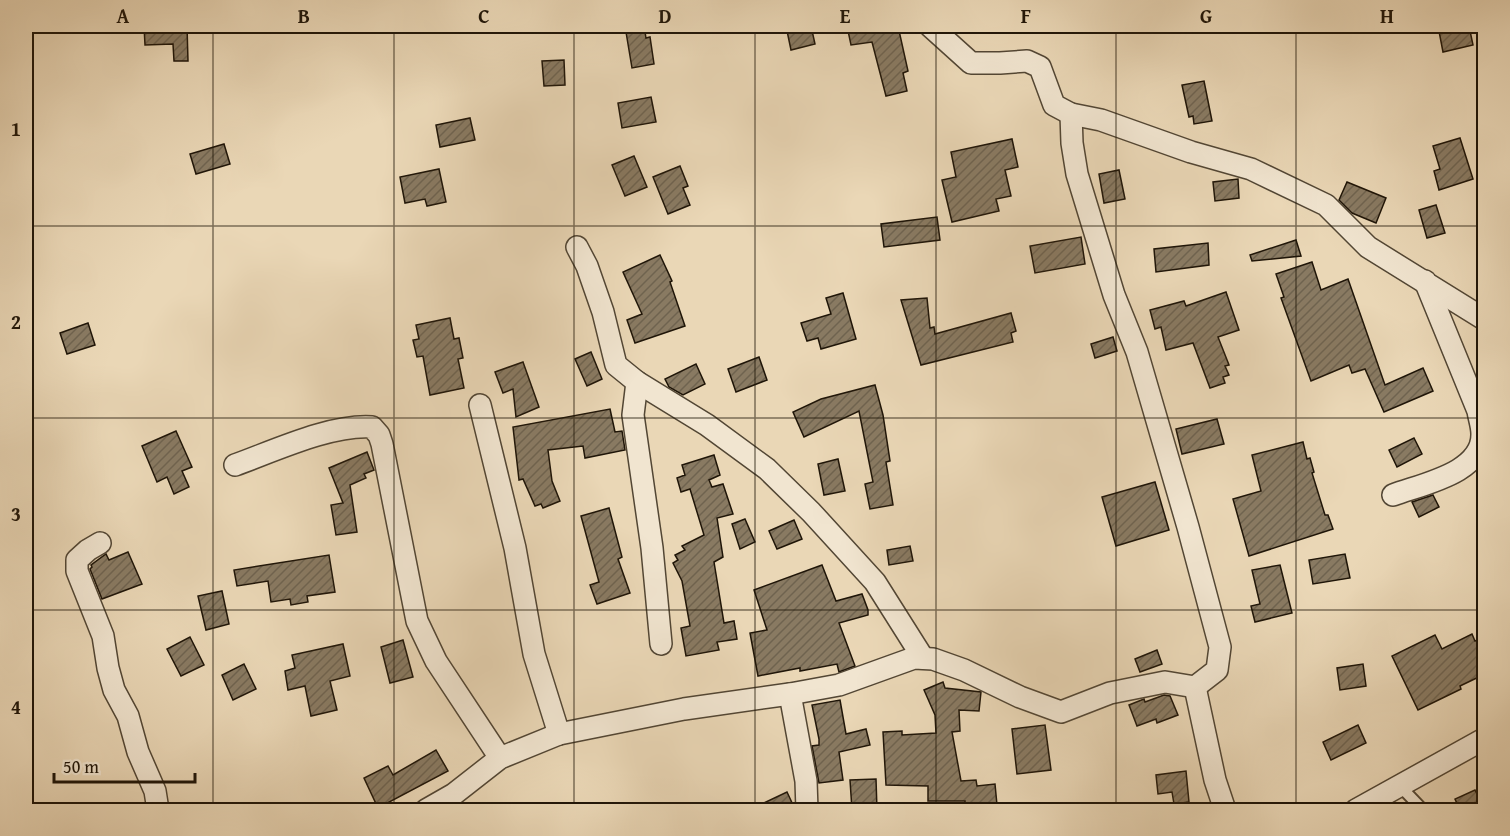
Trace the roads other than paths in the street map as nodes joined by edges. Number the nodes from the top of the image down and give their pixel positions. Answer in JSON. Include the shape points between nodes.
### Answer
{"nodes":[{"id":1,"x":930,"y":26,"type":"edge"},
{"id":2,"x":1071,"y":114,"type":"junction"},
{"id":3,"x":577,"y":247,"type":"dead end"},
{"id":4,"x":1425,"y":281,"type":"junction"},
{"id":5,"x":1485,"y":319,"type":"edge"},
{"id":6,"x":637,"y":382,"type":"junction"},
{"id":7,"x":480,"y":405,"type":"dead end"},
{"id":8,"x":235,"y":465,"type":"dead end"},
{"id":9,"x":1393,"y":495,"type":"dead end"},
{"id":10,"x":100,"y":543,"type":"dead end"},
{"id":11,"x":661,"y":644,"type":"dead end"},
{"id":12,"x":923,"y":658,"type":"junction"},
{"id":13,"x":1195,"y":687,"type":"junction"},
{"id":14,"x":790,"y":694,"type":"junction"},
{"id":15,"x":559,"y":734,"type":"junction"},
{"id":16,"x":1485,"y":739,"type":"edge"},
{"id":17,"x":500,"y":758,"type":"junction"},
{"id":18,"x":1400,"y":786,"type":"junction"},
{"id":19,"x":158,"y":810,"type":"edge"},
{"id":20,"x":426,"y":810,"type":"edge"},
{"id":21,"x":807,"y":810,"type":"edge"},
{"id":22,"x":1225,"y":810,"type":"edge"},
{"id":23,"x":1356,"y":810,"type":"edge"},
{"id":24,"x":1423,"y":810,"type":"edge"}],
"edges":[{"from":1,"to":2,"type":"street","via":[[971,63],[1027,61],[1040,66],[1054,105]]},
{"from":2,"to":4,"type":"street","via":[[1101,120],[1251,169],[1326,205],[1368,247]]},
{"from":2,"to":13,"type":"street","via":[[1077,174],[1114,295],[1137,352],[1220,647],[1217,670]]},
{"from":3,"to":6,"type":"street","via":[[603,312],[616,364]]},
{"from":4,"to":5,"type":"street"},
{"from":4,"to":9,"type":"street","via":[[1478,411],[1482,434],[1479,451],[1464,468]]},
{"from":6,"to":11,"type":"street","via":[[633,415]]},
{"from":6,"to":12,"type":"street","via":[[707,425],[767,469],[812,512],[875,582]]},
{"from":7,"to":15,"type":"street","via":[[515,548],[534,654]]},
{"from":8,"to":17,"type":"street","via":[[323,435],[356,426],[372,427],[382,444],[417,621],[436,660]]},
{"from":10,"to":19,"type":"street","via":[[77,560],[77,571],[103,636],[114,690],[128,716],[155,790]]},
{"from":12,"to":13,"type":"street","via":[[964,670],[1061,712],[1110,693],[1165,682]]},
{"from":12,"to":14,"type":"street","via":[[839,684]]},
{"from":13,"to":22,"type":"street"},
{"from":14,"to":15,"type":"street","via":[[684,709]]},
{"from":14,"to":21,"type":"street","via":[[806,782]]},
{"from":15,"to":17,"type":"street"},
{"from":16,"to":18,"type":"street"},
{"from":17,"to":20,"type":"street","via":[[454,794]]},
{"from":18,"to":23,"type":"street"},
{"from":18,"to":24,"type":"lane"}]}
